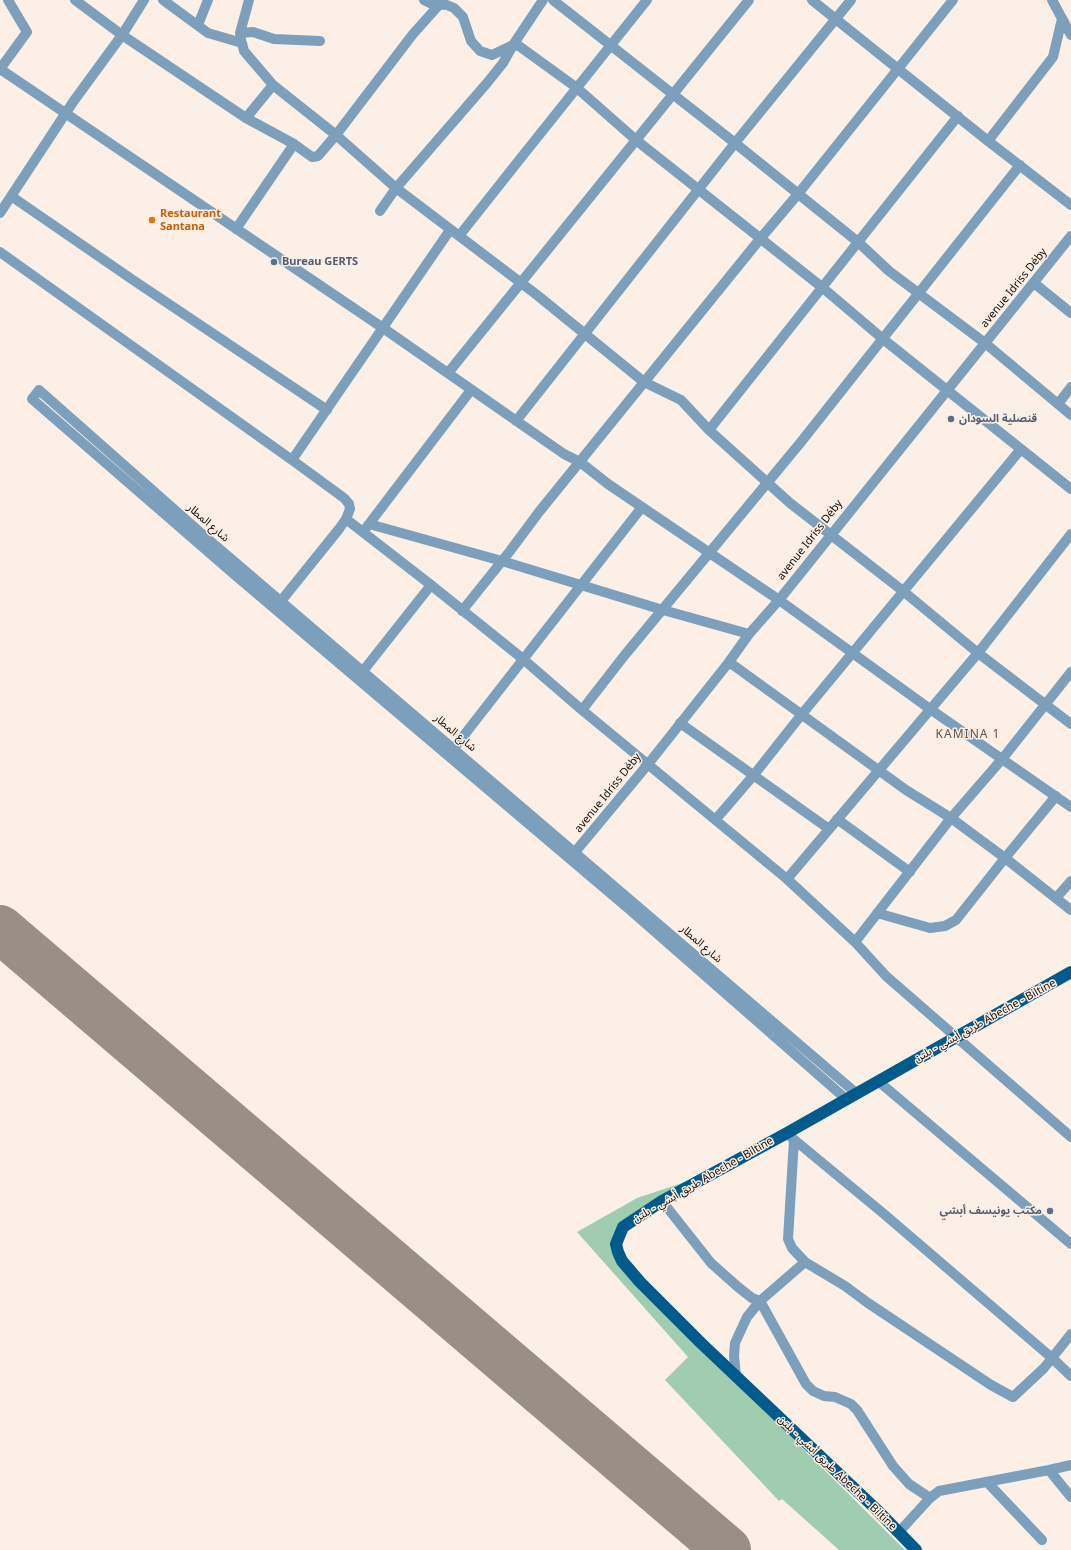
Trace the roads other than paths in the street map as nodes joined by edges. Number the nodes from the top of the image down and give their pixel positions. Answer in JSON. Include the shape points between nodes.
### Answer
{"nodes":[{"id":1,"x":8,"y":0,"type":"edge"},
{"id":2,"x":75,"y":0,"type":"edge"},
{"id":3,"x":144,"y":0,"type":"edge"},
{"id":4,"x":163,"y":0,"type":"edge"},
{"id":5,"x":208,"y":0,"type":"edge"},
{"id":6,"x":249,"y":0,"type":"edge"},
{"id":7,"x":424,"y":0,"type":"edge"},
{"id":8,"x":543,"y":0,"type":"edge"},
{"id":9,"x":553,"y":0,"type":"edge"},
{"id":10,"x":648,"y":0,"type":"edge"},
{"id":11,"x":749,"y":0,"type":"edge"},
{"id":12,"x":812,"y":0,"type":"edge"},
{"id":13,"x":851,"y":0,"type":"edge"},
{"id":14,"x":953,"y":0,"type":"edge"},
{"id":15,"x":1052,"y":0,"type":"edge"},
{"id":16,"x":438,"y":5,"type":"junction"},
{"id":17,"x":836,"y":19,"type":"junction"},
{"id":18,"x":1062,"y":19,"type":"junction"},
{"id":19,"x":198,"y":25,"type":"junction"},
{"id":20,"x":240,"y":33,"type":"junction"},
{"id":21,"x":122,"y":35,"type":"junction"},
{"id":22,"x":1071,"y":35,"type":"edge"},
{"id":23,"x":320,"y":41,"type":"dead end"},
{"id":24,"x":242,"y":43,"type":"junction"},
{"id":25,"x":513,"y":45,"type":"junction"},
{"id":26,"x":611,"y":46,"type":"junction"},
{"id":27,"x":898,"y":68,"type":"junction"},
{"id":28,"x":0,"y":69,"type":"edge"},
{"id":29,"x":273,"y":84,"type":"junction"},
{"id":30,"x":577,"y":88,"type":"junction"},
{"id":31,"x":672,"y":95,"type":"junction"},
{"id":32,"x":66,"y":114,"type":"junction"},
{"id":33,"x":958,"y":116,"type":"junction"},
{"id":34,"x":246,"y":118,"type":"junction"},
{"id":35,"x":336,"y":135,"type":"junction"},
{"id":36,"x":636,"y":140,"type":"junction"},
{"id":37,"x":988,"y":141,"type":"junction"},
{"id":38,"x":735,"y":143,"type":"junction"},
{"id":39,"x":294,"y":144,"type":"junction"},
{"id":40,"x":1020,"y":165,"type":"junction"},
{"id":41,"x":396,"y":188,"type":"junction"},
{"id":42,"x":699,"y":190,"type":"junction"},
{"id":43,"x":798,"y":194,"type":"junction"},
{"id":44,"x":11,"y":196,"type":"junction"},
{"id":45,"x":1071,"y":205,"type":"edge"},
{"id":46,"x":380,"y":211,"type":"dead end"},
{"id":47,"x":0,"y":213,"type":"edge"},
{"id":48,"x":236,"y":229,"type":"junction"},
{"id":49,"x":450,"y":230,"type":"junction"},
{"id":50,"x":459,"y":236,"type":"junction"},
{"id":51,"x":1071,"y":236,"type":"edge"},
{"id":52,"x":760,"y":239,"type":"junction"},
{"id":53,"x":858,"y":242,"type":"junction"},
{"id":54,"x":0,"y":252,"type":"edge"},
{"id":55,"x":522,"y":283,"type":"junction"},
{"id":56,"x":1034,"y":283,"type":"junction"},
{"id":57,"x":823,"y":288,"type":"junction"},
{"id":58,"x":919,"y":294,"type":"junction"},
{"id":59,"x":1071,"y":313,"type":"edge"},
{"id":60,"x":383,"y":328,"type":"junction"},
{"id":61,"x":585,"y":334,"type":"junction"},
{"id":62,"x":883,"y":339,"type":"junction"},
{"id":63,"x":985,"y":343,"type":"junction"},
{"id":64,"x":448,"y":373,"type":"junction"},
{"id":65,"x":644,"y":382,"type":"junction"},
{"id":66,"x":1071,"y":387,"type":"edge"},
{"id":67,"x":471,"y":390,"type":"junction"},
{"id":68,"x":947,"y":390,"type":"junction"},
{"id":69,"x":1058,"y":404,"type":"junction"},
{"id":70,"x":327,"y":410,"type":"junction"},
{"id":71,"x":1071,"y":415,"type":"edge"},
{"id":72,"x":516,"y":421,"type":"junction"},
{"id":73,"x":710,"y":430,"type":"junction"},
{"id":74,"x":1021,"y":449,"type":"junction"},
{"id":75,"x":292,"y":460,"type":"junction"},
{"id":76,"x":580,"y":462,"type":"junction"},
{"id":77,"x":767,"y":484,"type":"junction"},
{"id":78,"x":1071,"y":489,"type":"edge"},
{"id":79,"x":642,"y":507,"type":"junction"},
{"id":80,"x":346,"y":519,"type":"junction"},
{"id":81,"x":369,"y":524,"type":"junction"},
{"id":82,"x":362,"y":532,"type":"junction"},
{"id":83,"x":830,"y":534,"type":"junction"},
{"id":84,"x":1071,"y":534,"type":"edge"},
{"id":85,"x":710,"y":554,"type":"junction"},
{"id":86,"x":502,"y":561,"type":"junction"},
{"id":87,"x":431,"y":585,"type":"junction"},
{"id":88,"x":580,"y":586,"type":"junction"},
{"id":89,"x":903,"y":591,"type":"junction"},
{"id":90,"x":778,"y":600,"type":"junction"},
{"id":91,"x":278,"y":605,"type":"junction"},
{"id":92,"x":663,"y":610,"type":"junction"},
{"id":93,"x":462,"y":611,"type":"junction"},
{"id":94,"x":749,"y":634,"type":"junction"},
{"id":95,"x":852,"y":653,"type":"junction"},
{"id":96,"x":978,"y":653,"type":"junction"},
{"id":97,"x":523,"y":660,"type":"junction"},
{"id":98,"x":729,"y":662,"type":"junction"},
{"id":99,"x":363,"y":671,"type":"junction"},
{"id":100,"x":1071,"y":672,"type":"edge"},
{"id":101,"x":1045,"y":704,"type":"junction"},
{"id":102,"x":930,"y":709,"type":"junction"},
{"id":103,"x":582,"y":710,"type":"junction"},
{"id":104,"x":802,"y":714,"type":"junction"},
{"id":105,"x":680,"y":723,"type":"junction"},
{"id":106,"x":1071,"y":724,"type":"edge"},
{"id":107,"x":454,"y":748,"type":"junction"},
{"id":108,"x":1003,"y":758,"type":"junction"},
{"id":109,"x":648,"y":763,"type":"junction"},
{"id":110,"x":879,"y":770,"type":"junction"},
{"id":111,"x":753,"y":776,"type":"junction"},
{"id":112,"x":1056,"y":796,"type":"junction"},
{"id":113,"x":1071,"y":807,"type":"edge"},
{"id":114,"x":951,"y":818,"type":"junction"},
{"id":115,"x":716,"y":819,"type":"junction"},
{"id":116,"x":836,"y":820,"type":"junction"},
{"id":117,"x":829,"y":829,"type":"junction"},
{"id":118,"x":571,"y":855,"type":"junction"},
{"id":119,"x":1005,"y":858,"type":"junction"},
{"id":120,"x":910,"y":872,"type":"junction"},
{"id":121,"x":788,"y":879,"type":"junction"},
{"id":122,"x":1071,"y":881,"type":"edge"},
{"id":123,"x":1056,"y":898,"type":"junction"},
{"id":124,"x":1071,"y":910,"type":"edge"},
{"id":125,"x":877,"y":913,"type":"junction"},
{"id":126,"x":855,"y":942,"type":"junction"},
{"id":127,"x":1071,"y":972,"type":"edge"},
{"id":128,"x":956,"y":1037,"type":"junction"},
{"id":129,"x":878,"y":1081,"type":"junction"},
{"id":130,"x":851,"y":1096,"type":"junction"},
{"id":131,"x":790,"y":1136,"type":"junction"},
{"id":132,"x":1071,"y":1137,"type":"edge"},
{"id":133,"x":662,"y":1201,"type":"junction"},
{"id":134,"x":1071,"y":1244,"type":"edge"},
{"id":135,"x":805,"y":1262,"type":"junction"},
{"id":136,"x":760,"y":1301,"type":"junction"},
{"id":137,"x":1071,"y":1334,"type":"edge"},
{"id":138,"x":1052,"y":1358,"type":"junction"},
{"id":139,"x":736,"y":1376,"type":"junction"},
{"id":140,"x":1071,"y":1376,"type":"edge"},
{"id":141,"x":1071,"y":1465,"type":"edge"},
{"id":142,"x":1049,"y":1470,"type":"junction"},
{"id":143,"x":986,"y":1482,"type":"junction"},
{"id":144,"x":1071,"y":1497,"type":"edge"},
{"id":145,"x":930,"y":1498,"type":"junction"},
{"id":146,"x":899,"y":1532,"type":"junction"},
{"id":147,"x":1042,"y":1540,"type":"dead end"},
{"id":148,"x":916,"y":1550,"type":"edge"}],
"edges":[{"from":1,"to":28,"type":"street","via":[[26,32]]},
{"from":2,"to":21,"type":"street"},
{"from":3,"to":21,"type":"street"},
{"from":4,"to":19,"type":"street"},
{"from":5,"to":19,"type":"street"},
{"from":6,"to":20,"type":"street"},
{"from":7,"to":16,"type":"street"},
{"from":8,"to":25,"type":"street"},
{"from":9,"to":26,"type":"street"},
{"from":10,"to":26,"type":"street"},
{"from":11,"to":31,"type":"street"},
{"from":12,"to":17,"type":"street"},
{"from":13,"to":17,"type":"street"},
{"from":14,"to":27,"type":"street"},
{"from":15,"to":18,"type":"street"},
{"from":16,"to":25,"type":"street","via":[[447,5],[459,12],[471,41],[480,51],[492,55]]},
{"from":16,"to":35,"type":"street"},
{"from":17,"to":27,"type":"street"},
{"from":17,"to":38,"type":"street"},
{"from":18,"to":22,"type":"street"},
{"from":18,"to":37,"type":"street","via":[[1053,57]]},
{"from":19,"to":24,"type":"street","via":[[208,33]]},
{"from":20,"to":23,"type":"street","via":[[253,32],[274,39]]},
{"from":20,"to":24,"type":"street"},
{"from":21,"to":32,"type":"street"},
{"from":21,"to":34,"type":"street"},
{"from":24,"to":29,"type":"street","via":[[244,51]]},
{"from":25,"to":30,"type":"street","via":[[531,54]]},
{"from":25,"to":41,"type":"street","via":[[487,83]]},
{"from":26,"to":30,"type":"street"},
{"from":26,"to":31,"type":"street"},
{"from":27,"to":33,"type":"street"},
{"from":27,"to":43,"type":"street"},
{"from":28,"to":32,"type":"street"},
{"from":29,"to":34,"type":"street"},
{"from":29,"to":35,"type":"street"},
{"from":30,"to":36,"type":"street"},
{"from":30,"to":50,"type":"street"},
{"from":31,"to":36,"type":"street"},
{"from":31,"to":38,"type":"street"},
{"from":32,"to":44,"type":"street"},
{"from":32,"to":48,"type":"street"},
{"from":33,"to":37,"type":"street"},
{"from":33,"to":53,"type":"street"},
{"from":34,"to":39,"type":"street"},
{"from":35,"to":39,"type":"street","via":[[318,156],[312,157]]},
{"from":35,"to":41,"type":"street"},
{"from":36,"to":42,"type":"street"},
{"from":36,"to":55,"type":"street"},
{"from":37,"to":40,"type":"street"},
{"from":38,"to":42,"type":"street"},
{"from":38,"to":43,"type":"street"},
{"from":39,"to":48,"type":"street"},
{"from":40,"to":45,"type":"street"},
{"from":40,"to":58,"type":"street"},
{"from":41,"to":46,"type":"street"},
{"from":41,"to":49,"type":"street"},
{"from":42,"to":52,"type":"street"},
{"from":42,"to":61,"type":"street"},
{"from":43,"to":52,"type":"street"},
{"from":43,"to":53,"type":"street"},
{"from":44,"to":47,"type":"street"},
{"from":44,"to":70,"type":"street"},
{"from":48,"to":60,"type":"street"},
{"from":49,"to":50,"type":"street"},
{"from":49,"to":60,"type":"street"},
{"from":50,"to":55,"type":"street"},
{"from":51,"to":56,"type":"street","name":"avenue Idriss Déby"},
{"from":52,"to":57,"type":"street"},
{"from":52,"to":65,"type":"street"},
{"from":53,"to":57,"type":"street"},
{"from":53,"to":58,"type":"street"},
{"from":54,"to":75,"type":"street"},
{"from":55,"to":61,"type":"street"},
{"from":55,"to":64,"type":"street"},
{"from":56,"to":59,"type":"street"},
{"from":56,"to":63,"type":"street","name":"avenue Idriss Déby"},
{"from":57,"to":62,"type":"street"},
{"from":57,"to":73,"type":"street"},
{"from":58,"to":62,"type":"street"},
{"from":58,"to":63,"type":"street"},
{"from":60,"to":64,"type":"street"},
{"from":60,"to":70,"type":"street"},
{"from":61,"to":65,"type":"street"},
{"from":61,"to":72,"type":"street"},
{"from":62,"to":68,"type":"street"},
{"from":62,"to":77,"type":"street"},
{"from":63,"to":68,"type":"street","name":"avenue Idriss Déby"},
{"from":63,"to":69,"type":"street"},
{"from":64,"to":67,"type":"street"},
{"from":65,"to":73,"type":"street","via":[[681,400]]},
{"from":65,"to":76,"type":"street"},
{"from":66,"to":69,"type":"street"},
{"from":67,"to":72,"type":"street"},
{"from":67,"to":81,"type":"street"},
{"from":68,"to":74,"type":"street"},
{"from":68,"to":83,"type":"street","name":"avenue Idriss Déby"},
{"from":69,"to":71,"type":"street"},
{"from":70,"to":75,"type":"street"},
{"from":72,"to":76,"type":"street"},
{"from":73,"to":77,"type":"street"},
{"from":74,"to":78,"type":"street"},
{"from":74,"to":89,"type":"street"},
{"from":75,"to":80,"type":"street","via":[[344,498],[350,509]]},
{"from":76,"to":79,"type":"street"},
{"from":76,"to":86,"type":"street"},
{"from":77,"to":83,"type":"street"},
{"from":77,"to":85,"type":"street"},
{"from":79,"to":85,"type":"street"},
{"from":79,"to":88,"type":"street"},
{"from":80,"to":82,"type":"street"},
{"from":80,"to":91,"type":"street"},
{"from":81,"to":82,"type":"street"},
{"from":81,"to":86,"type":"street"},
{"from":82,"to":87,"type":"street"},
{"from":83,"to":89,"type":"street"},
{"from":83,"to":90,"type":"street","name":"avenue Idriss Déby"},
{"from":84,"to":96,"type":"street"},
{"from":85,"to":90,"type":"street"},
{"from":85,"to":92,"type":"street"},
{"from":86,"to":88,"type":"street"},
{"from":86,"to":93,"type":"street"},
{"from":87,"to":93,"type":"street"},
{"from":87,"to":99,"type":"street"},
{"from":88,"to":92,"type":"street"},
{"from":88,"to":97,"type":"street"},
{"from":89,"to":95,"type":"street"},
{"from":89,"to":96,"type":"street"},
{"from":90,"to":94,"type":"street","name":"avenue Idriss Déby"},
{"from":90,"to":95,"type":"street"},
{"from":91,"to":91,"type":"street","name":"شارع المطار","via":[[202,534],[39,390],[32,399]]},
{"from":91,"to":99,"type":"street","name":"شارع المطار"},
{"from":91,"to":118,"type":"street","name":"شارع المطار"},
{"from":92,"to":94,"type":"street"},
{"from":92,"to":103,"type":"street"},
{"from":93,"to":97,"type":"street"},
{"from":94,"to":98,"type":"street","name":"avenue Idriss Déby"},
{"from":95,"to":102,"type":"street"},
{"from":95,"to":104,"type":"street"},
{"from":96,"to":101,"type":"street"},
{"from":96,"to":102,"type":"street"},
{"from":97,"to":103,"type":"street"},
{"from":97,"to":107,"type":"street"},
{"from":98,"to":104,"type":"street"},
{"from":98,"to":105,"type":"street","name":"avenue Idriss Déby"},
{"from":99,"to":107,"type":"street","name":"شارع المطار"},
{"from":100,"to":101,"type":"street"},
{"from":101,"to":106,"type":"street"},
{"from":101,"to":108,"type":"street"},
{"from":102,"to":108,"type":"street"},
{"from":102,"to":110,"type":"street"},
{"from":103,"to":109,"type":"street"},
{"from":104,"to":110,"type":"street"},
{"from":104,"to":111,"type":"street"},
{"from":105,"to":109,"type":"street","name":"avenue Idriss Déby"},
{"from":105,"to":111,"type":"street"},
{"from":107,"to":118,"type":"street","name":"شارع المطار"},
{"from":108,"to":112,"type":"street"},
{"from":108,"to":114,"type":"street"},
{"from":109,"to":115,"type":"street"},
{"from":109,"to":118,"type":"street","name":"avenue Idriss Déby"},
{"from":110,"to":114,"type":"street"},
{"from":110,"to":116,"type":"street"},
{"from":111,"to":115,"type":"street"},
{"from":111,"to":117,"type":"street"},
{"from":112,"to":113,"type":"street"},
{"from":112,"to":119,"type":"street"},
{"from":114,"to":119,"type":"street"},
{"from":114,"to":120,"type":"street"},
{"from":115,"to":121,"type":"street"},
{"from":116,"to":117,"type":"street"},
{"from":116,"to":120,"type":"street"},
{"from":117,"to":121,"type":"street"},
{"from":118,"to":130,"type":"street","name":"شارع المطار"},
{"from":119,"to":123,"type":"street"},
{"from":119,"to":125,"type":"street","via":[[956,920],[945,926],[930,928]]},
{"from":120,"to":125,"type":"street"},
{"from":121,"to":126,"type":"street"},
{"from":122,"to":123,"type":"street"},
{"from":123,"to":124,"type":"street"},
{"from":125,"to":126,"type":"street"},
{"from":126,"to":128,"type":"street","via":[[886,976]]},
{"from":127,"to":128,"type":"main road","name":"طريق أبشي - بلتن Abeche - Biltine"},
{"from":128,"to":129,"type":"main road","name":"طريق أبشي - بلتن Abeche - Biltine"},
{"from":128,"to":132,"type":"street"},
{"from":129,"to":130,"type":"main road","name":"طريق أبشي - بلتن Abeche - Biltine"},
{"from":129,"to":134,"type":"street"},
{"from":130,"to":131,"type":"main road","name":"طريق أبشي - بلتن Abeche - Biltine"},
{"from":131,"to":133,"type":"main road","name":"طريق أبشي - بلتن Abeche - Biltine"},
{"from":131,"to":135,"type":"street","via":[[788,1239],[792,1248]]},
{"from":131,"to":138,"type":"street"},
{"from":133,"to":136,"type":"street","via":[[712,1263],[738,1287]]},
{"from":133,"to":139,"type":"main road","name":"طريق أبشي - بلتن Abeche - Biltine","via":[[621,1228],[616,1244],[618,1252],[622,1261],[640,1282]]},
{"from":135,"to":136,"type":"street"},
{"from":135,"to":138,"type":"street","via":[[1011,1397]]},
{"from":136,"to":139,"type":"street","via":[[747,1317],[735,1343]]},
{"from":136,"to":145,"type":"street","via":[[806,1384],[813,1391],[835,1397],[858,1410],[893,1466],[910,1484]]},
{"from":137,"to":138,"type":"street"},
{"from":138,"to":140,"type":"street"},
{"from":139,"to":146,"type":"main road","name":"طريق أبشي - بلتن Abeche - Biltine"},
{"from":141,"to":142,"type":"street"},
{"from":142,"to":143,"type":"street"},
{"from":142,"to":144,"type":"street"},
{"from":143,"to":145,"type":"street","via":[[939,1491]]},
{"from":143,"to":147,"type":"street"},
{"from":145,"to":146,"type":"street"},
{"from":146,"to":148,"type":"main road","name":"طريق أبشي - بلتن Abeche - Biltine"}]}
